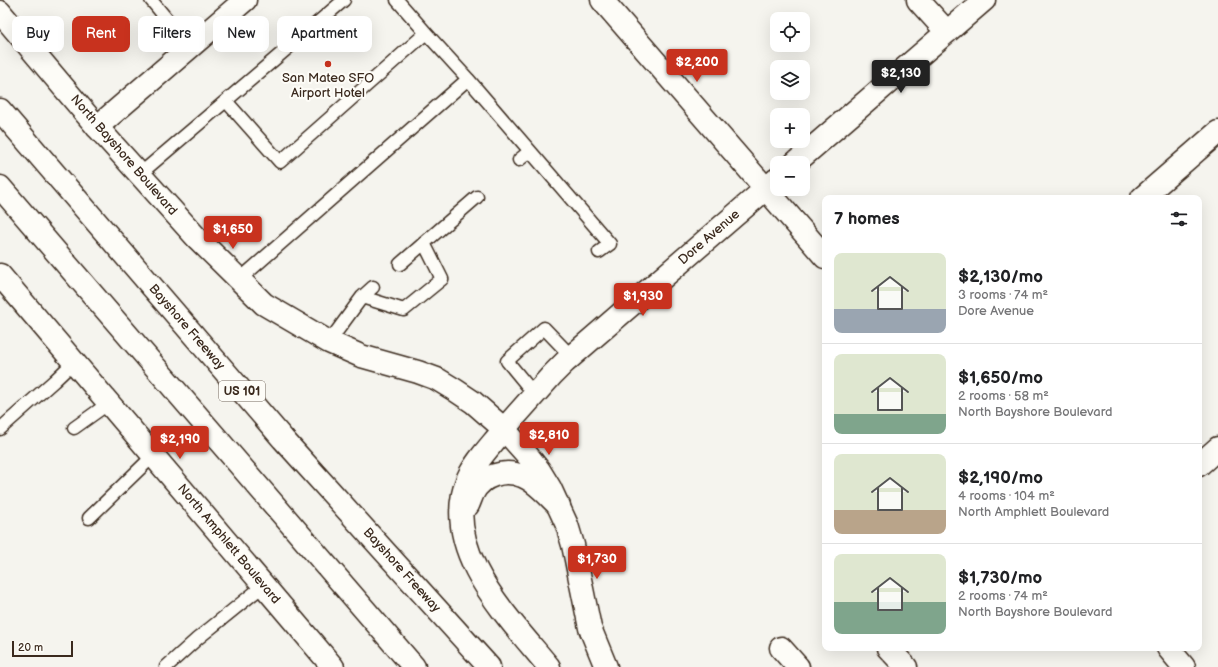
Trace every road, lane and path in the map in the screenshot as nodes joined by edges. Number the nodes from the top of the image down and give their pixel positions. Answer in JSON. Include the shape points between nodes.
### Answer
{"nodes":[{"id":1,"x":150,"y":0,"type":"edge"},
{"id":2,"x":245,"y":0,"type":"edge"},
{"id":3,"x":344,"y":0,"type":"edge"},
{"id":4,"x":397,"y":0,"type":"edge"},
{"id":5,"x":602,"y":0,"type":"edge"},
{"id":6,"x":918,"y":0,"type":"edge"},
{"id":7,"x":984,"y":0,"type":"edge"},
{"id":8,"x":0,"y":12,"type":"edge"},
{"id":9,"x":164,"y":16,"type":"edge"},
{"id":10,"x":947,"y":32,"type":"junction"},
{"id":11,"x":426,"y":33,"type":"junction"},
{"id":12,"x":205,"y":34,"type":"edge"},
{"id":13,"x":184,"y":52,"type":"edge"},
{"id":14,"x":468,"y":79,"type":"junction"},
{"id":15,"x":226,"y":101,"type":"junction"},
{"id":16,"x":0,"y":110,"type":"edge"},
{"id":17,"x":97,"y":127,"type":"junction"},
{"id":18,"x":1218,"y":132,"type":"edge"},
{"id":19,"x":530,"y":151,"type":"junction"},
{"id":20,"x":803,"y":156,"type":"edge"},
{"id":21,"x":519,"y":160,"type":"dead end"},
{"id":22,"x":140,"y":174,"type":"junction"},
{"id":23,"x":770,"y":182,"type":"edge"},
{"id":24,"x":770,"y":184,"type":"edge"},
{"id":25,"x":2,"y":190,"type":"edge"},
{"id":26,"x":1145,"y":195,"type":"edge"},
{"id":27,"x":780,"y":196,"type":"edge"},
{"id":28,"x":476,"y":197,"type":"dead end"},
{"id":29,"x":424,"y":243,"type":"junction"},
{"id":30,"x":599,"y":252,"type":"dead end"},
{"id":31,"x":822,"y":253,"type":"edge"},
{"id":32,"x":400,"y":264,"type":"dead end"},
{"id":33,"x":0,"y":275,"type":"edge"},
{"id":34,"x":239,"y":280,"type":"junction"},
{"id":35,"x":373,"y":287,"type":"dead end"},
{"id":36,"x":362,"y":297,"type":"junction"},
{"id":37,"x":329,"y":342,"type":"junction"},
{"id":38,"x":571,"y":356,"type":"junction"},
{"id":39,"x":74,"y":362,"type":"junction"},
{"id":40,"x":535,"y":395,"type":"junction"},
{"id":41,"x":109,"y":403,"type":"junction"},
{"id":42,"x":74,"y":428,"type":"dead end"},
{"id":43,"x":0,"y":429,"type":"edge"},
{"id":44,"x":504,"y":430,"type":"junction"},
{"id":45,"x":1218,"y":448,"type":"edge"},
{"id":46,"x":154,"y":456,"type":"junction"},
{"id":47,"x":1202,"y":461,"type":"edge"},
{"id":48,"x":558,"y":506,"type":"junction"},
{"id":49,"x":89,"y":518,"type":"dead end"},
{"id":50,"x":475,"y":567,"type":"junction"},
{"id":51,"x":264,"y":585,"type":"junction"},
{"id":52,"x":782,"y":648,"type":"dead end"},
{"id":53,"x":891,"y":651,"type":"edge"},
{"id":54,"x":1171,"y":651,"type":"edge"},
{"id":55,"x":904,"y":666,"type":"edge"},
{"id":56,"x":166,"y":667,"type":"edge"},
{"id":57,"x":333,"y":667,"type":"edge"},
{"id":58,"x":414,"y":667,"type":"edge"},
{"id":59,"x":489,"y":667,"type":"edge"},
{"id":60,"x":549,"y":667,"type":"edge"},
{"id":61,"x":606,"y":667,"type":"edge"},
{"id":62,"x":798,"y":667,"type":"edge"},
{"id":63,"x":1184,"y":667,"type":"edge"}],
"edges":[{"from":1,"to":9,"type":"lane"},
{"from":2,"to":12,"type":"main road"},
{"from":3,"to":15,"type":"lane"},
{"from":4,"to":11,"type":"lane"},
{"from":5,"to":23,"type":"main road"},
{"from":6,"to":10,"type":"main road"},
{"from":7,"to":10,"type":"main road"},
{"from":8,"to":17,"type":"main road","name":"North Bayshore Boulevard"},
{"from":10,"to":20,"type":"main road"},
{"from":11,"to":14,"type":"lane"},
{"from":11,"to":15,"type":"lane","via":[[280,162]]},
{"from":13,"to":17,"type":"main road"},
{"from":14,"to":19,"type":"lane"},
{"from":14,"to":34,"type":"lane"},
{"from":15,"to":22,"type":"lane"},
{"from":16,"to":59,"type":"main road","name":"Bayshore Freeway","number":"US 101","via":[[283,439]]},
{"from":17,"to":22,"type":"main road","name":"North Bayshore Boulevard"},
{"from":18,"to":26,"type":"main road"},
{"from":19,"to":21,"type":"lane"},
{"from":19,"to":30,"type":"lane","via":[[610,244]]},
{"from":22,"to":34,"type":"main road","name":"North Bayshore Boulevard","via":[[196,237]]},
{"from":24,"to":38,"type":"main road","name":"Dore Avenue"},
{"from":25,"to":58,"type":"main road"},
{"from":27,"to":31,"type":"main road"},
{"from":28,"to":29,"type":"lane"},
{"from":29,"to":32,"type":"lane"},
{"from":29,"to":36,"type":"lane","via":[[442,279],[404,310]]},
{"from":33,"to":39,"type":"main road","name":"North Amphlett Boulevard"},
{"from":34,"to":37,"type":"main road","name":"North Bayshore Boulevard","via":[[264,304]]},
{"from":35,"to":36,"type":"lane"},
{"from":36,"to":37,"type":"lane"},
{"from":37,"to":44,"type":"main road","name":"North Bayshore Boulevard","via":[[361,356],[437,380],[473,402]]},
{"from":38,"to":40,"type":"main road","name":"Dore Avenue"},
{"from":38,"to":40,"type":"lane","via":[[544,328],[507,361]]},
{"from":39,"to":41,"type":"main road","name":"North Amphlett Boulevard"},
{"from":39,"to":43,"type":"lane"},
{"from":40,"to":44,"type":"main road","name":"Dore Avenue"},
{"from":41,"to":42,"type":"lane"},
{"from":41,"to":46,"type":"main road","name":"North Amphlett Boulevard"},
{"from":44,"to":48,"type":"main road","name":"North Bayshore Boulevard","via":[[539,470]]},
{"from":44,"to":50,"type":"main road","name":"Dore Avenue","via":[[478,462],[464,489],[461,519]]},
{"from":45,"to":47,"type":"main road"},
{"from":46,"to":49,"type":"lane"},
{"from":46,"to":51,"type":"main road","name":"North Amphlett Boulevard"},
{"from":48,"to":50,"type":"main road","via":[[537,485],[523,476],[508,473],[494,475],[482,482],[473,492],[466,520]]},
{"from":48,"to":61,"type":"main road","name":"North Bayshore Boulevard","via":[[573,545],[590,628]]},
{"from":50,"to":60,"type":"main road","via":[[502,610]]},
{"from":51,"to":56,"type":"lane"},
{"from":51,"to":57,"type":"main road","name":"North Amphlett Boulevard"},
{"from":52,"to":62,"type":"main road"},
{"from":53,"to":55,"type":"main road"},
{"from":54,"to":63,"type":"main road"}]}
